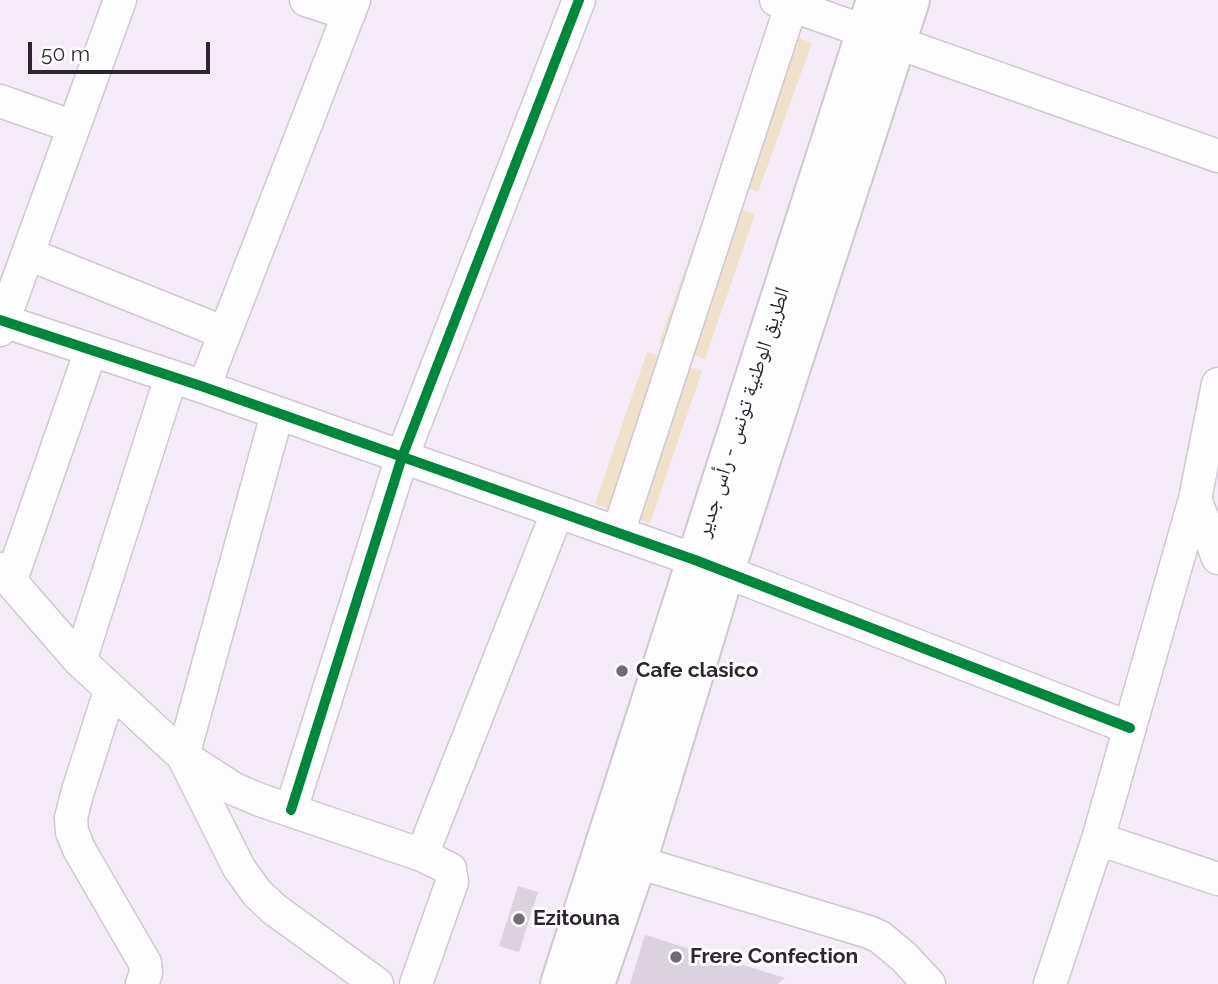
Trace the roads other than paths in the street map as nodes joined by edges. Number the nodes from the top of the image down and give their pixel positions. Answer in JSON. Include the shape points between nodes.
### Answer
{"nodes":[{"id":1,"x":120,"y":0,"type":"edge"},
{"id":2,"x":306,"y":0,"type":"edge"},
{"id":3,"x":579,"y":0,"type":"edge"},
{"id":4,"x":911,"y":0,"type":"edge"},
{"id":5,"x":787,"y":2,"type":"edge"},
{"id":6,"x":352,"y":7,"type":"edge"},
{"id":7,"x":879,"y":25,"type":"edge"},
{"id":8,"x":0,"y":101,"type":"edge"},
{"id":9,"x":74,"y":127,"type":"junction"},
{"id":10,"x":1218,"y":156,"type":"edge"},
{"id":11,"x":27,"y":254,"type":"junction"},
{"id":12,"x":1,"y":324,"type":"edge"},
{"id":13,"x":225,"y":333,"type":"junction"},
{"id":14,"x":91,"y":350,"type":"junction"},
{"id":15,"x":171,"y":377,"type":"junction"},
{"id":16,"x":1218,"y":384,"type":"edge"},
{"id":17,"x":204,"y":387,"type":"junction"},
{"id":18,"x":277,"y":414,"type":"junction"},
{"id":19,"x":402,"y":457,"type":"junction"},
{"id":20,"x":1195,"y":499,"type":"junction"},
{"id":21,"x":557,"y":513,"type":"junction"},
{"id":22,"x":618,"y":533,"type":"junction"},
{"id":23,"x":1218,"y":558,"type":"edge"},
{"id":24,"x":710,"y":566,"type":"junction"},
{"id":25,"x":6,"y":575,"type":"edge"},
{"id":26,"x":80,"y":661,"type":"junction"},
{"id":27,"x":110,"y":691,"type":"junction"},
{"id":28,"x":1130,"y":728,"type":"junction"},
{"id":29,"x":183,"y":756,"type":"junction"},
{"id":30,"x":291,"y":810,"type":"junction"},
{"id":31,"x":1098,"y":839,"type":"junction"},
{"id":32,"x":422,"y":855,"type":"junction"},
{"id":33,"x":637,"y":862,"type":"junction"},
{"id":34,"x":1218,"y":879,"type":"edge"},
{"id":35,"x":142,"y":984,"type":"edge"},
{"id":36,"x":377,"y":984,"type":"edge"},
{"id":37,"x":416,"y":984,"type":"edge"},
{"id":38,"x":560,"y":984,"type":"edge"},
{"id":39,"x":595,"y":984,"type":"edge"},
{"id":40,"x":929,"y":984,"type":"edge"},
{"id":41,"x":1050,"y":984,"type":"edge"}],
"edges":[{"from":1,"to":9,"type":"street"},
{"from":2,"to":6,"type":"street"},
{"from":3,"to":19,"type":"street"},
{"from":4,"to":7,"type":"main road","name":"الطريق الوطنية تونس - رأس جدير"},
{"from":5,"to":7,"type":"street"},
{"from":5,"to":22,"type":"street"},
{"from":6,"to":13,"type":"street"},
{"from":7,"to":10,"type":"street"},
{"from":7,"to":24,"type":"main road","name":"الطريق الوطنية تونس - رأس جدير"},
{"from":8,"to":9,"type":"street"},
{"from":9,"to":11,"type":"street"},
{"from":11,"to":12,"type":"street"},
{"from":11,"to":13,"type":"street"},
{"from":12,"to":14,"type":"street"},
{"from":13,"to":17,"type":"street"},
{"from":14,"to":15,"type":"street"},
{"from":14,"to":25,"type":"street"},
{"from":15,"to":17,"type":"street"},
{"from":15,"to":26,"type":"street"},
{"from":16,"to":20,"type":"street"},
{"from":17,"to":18,"type":"street"},
{"from":18,"to":19,"type":"street"},
{"from":18,"to":29,"type":"street"},
{"from":19,"to":21,"type":"street"},
{"from":19,"to":30,"type":"street"},
{"from":20,"to":23,"type":"street"},
{"from":20,"to":28,"type":"street"},
{"from":21,"to":22,"type":"street"},
{"from":21,"to":32,"type":"street"},
{"from":22,"to":24,"type":"street"},
{"from":24,"to":28,"type":"street"},
{"from":24,"to":33,"type":"main road","name":"الطريق الوطنية تونس - رأس جدير"},
{"from":24,"to":38,"type":"main road","name":"الطريق الوطنية تونس - رأس جدير"},
{"from":25,"to":26,"type":"street"},
{"from":26,"to":27,"type":"street"},
{"from":27,"to":29,"type":"street"},
{"from":27,"to":35,"type":"street","via":[[77,794],[72,832],[145,963]]},
{"from":28,"to":31,"type":"street"},
{"from":29,"to":30,"type":"street","via":[[233,789]]},
{"from":29,"to":36,"type":"street","via":[[239,868],[257,893]]},
{"from":30,"to":32,"type":"street"},
{"from":31,"to":34,"type":"street"},
{"from":31,"to":41,"type":"street"},
{"from":32,"to":37,"type":"street","via":[[450,869],[453,878]]},
{"from":33,"to":39,"type":"main road","name":"الطريق الوطنية تونس - رأس جدير"},
{"from":33,"to":40,"type":"street","via":[[869,932],[904,957]]}]}
